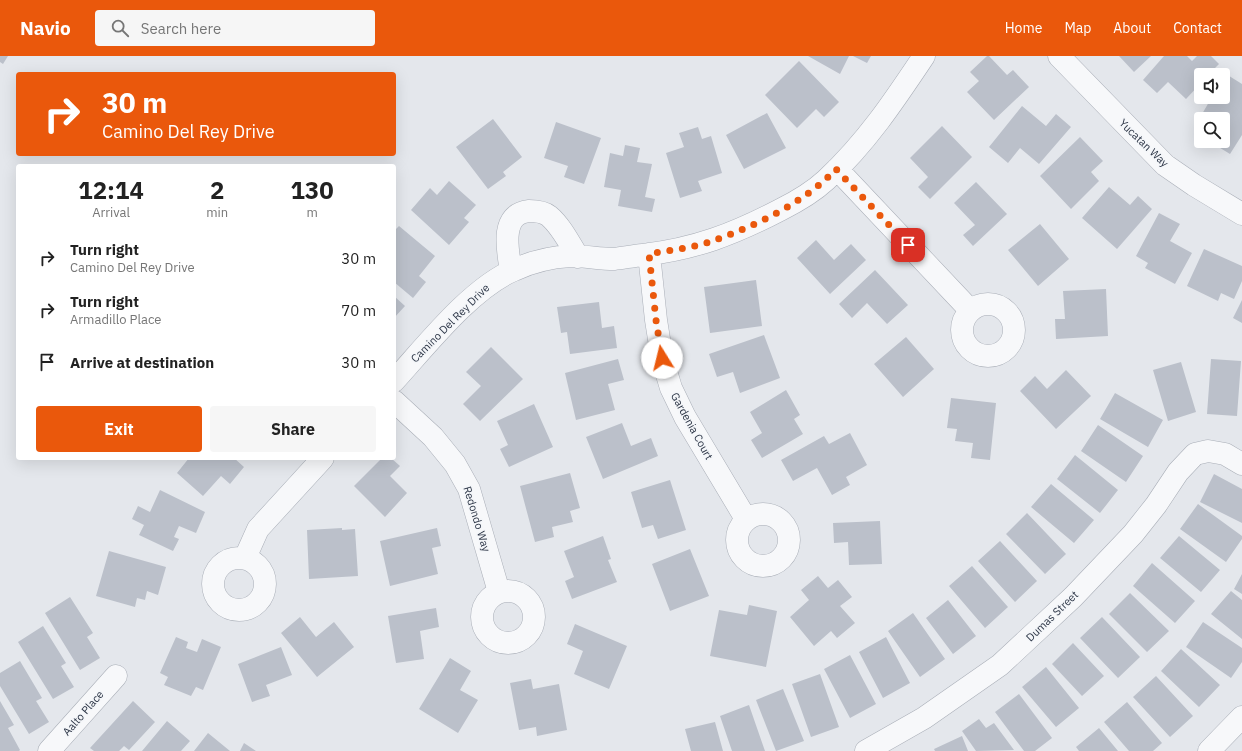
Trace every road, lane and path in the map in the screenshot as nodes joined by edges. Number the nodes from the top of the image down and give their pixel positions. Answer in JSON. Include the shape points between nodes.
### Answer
{"nodes":[{"id":1,"x":924,"y":56,"type":"edge"},
{"id":2,"x":1059,"y":56,"type":"edge"},
{"id":3,"x":836,"y":169,"type":"junction"},
{"id":4,"x":1242,"y":214,"type":"edge"},
{"id":5,"x":649,"y":254,"type":"junction"},
{"id":6,"x":578,"y":257,"type":"junction"},
{"id":7,"x":511,"y":271,"type":"junction"},
{"id":8,"x":970,"y":310,"type":"dead end"},
{"id":9,"x":396,"y":379,"type":"edge"},
{"id":10,"x":396,"y":403,"type":"edge"},
{"id":11,"x":321,"y":460,"type":"edge"},
{"id":12,"x":1242,"y":464,"type":"edge"},
{"id":13,"x":746,"y":519,"type":"dead end"},
{"id":14,"x":245,"y":558,"type":"dead end"},
{"id":15,"x":499,"y":592,"type":"dead end"},
{"id":16,"x":116,"y":676,"type":"dead end"},
{"id":17,"x":1242,"y":717,"type":"edge"},
{"id":18,"x":50,"y":751,"type":"edge"},
{"id":19,"x":866,"y":751,"type":"edge"},
{"id":20,"x":1209,"y":751,"type":"edge"}],
"edges":[{"from":1,"to":3,"type":"street","name":"Camino Del Rey Drive","via":[[883,118]]},
{"from":2,"to":4,"type":"street","name":"Yucatan Way","via":[[1165,165]]},
{"from":3,"to":5,"type":"street","name":"Camino Del Rey Drive","via":[[825,181],[797,201],[752,225],[714,241]]},
{"from":3,"to":8,"type":"street"},
{"from":5,"to":6,"type":"street","name":"Camino Del Rey Drive","via":[[613,259]]},
{"from":5,"to":13,"type":"street","name":"Gardenia Court","via":[[662,358],[671,388],[685,417]]},
{"from":6,"to":7,"type":"street","name":"Camino Del Rey Drive","via":[[544,260]]},
{"from":6,"to":7,"type":"street","via":[[549,216],[538,211],[526,212],[516,217],[509,226],[506,238]]},
{"from":7,"to":9,"type":"street","name":"Camino Del Rey Drive","via":[[493,280],[468,302]]},
{"from":10,"to":15,"type":"street","name":"Redondo Way","via":[[433,437],[455,464],[469,489]]},
{"from":11,"to":14,"type":"street","via":[[258,529]]},
{"from":12,"to":19,"type":"street","name":"Dumas Street","via":[[1225,454],[1208,451],[1195,454],[1186,462],[1133,534],[1073,598],[1000,665],[924,718]]},
{"from":16,"to":18,"type":"street","name":"Aalto Place"},
{"from":17,"to":20,"type":"street"}]}
